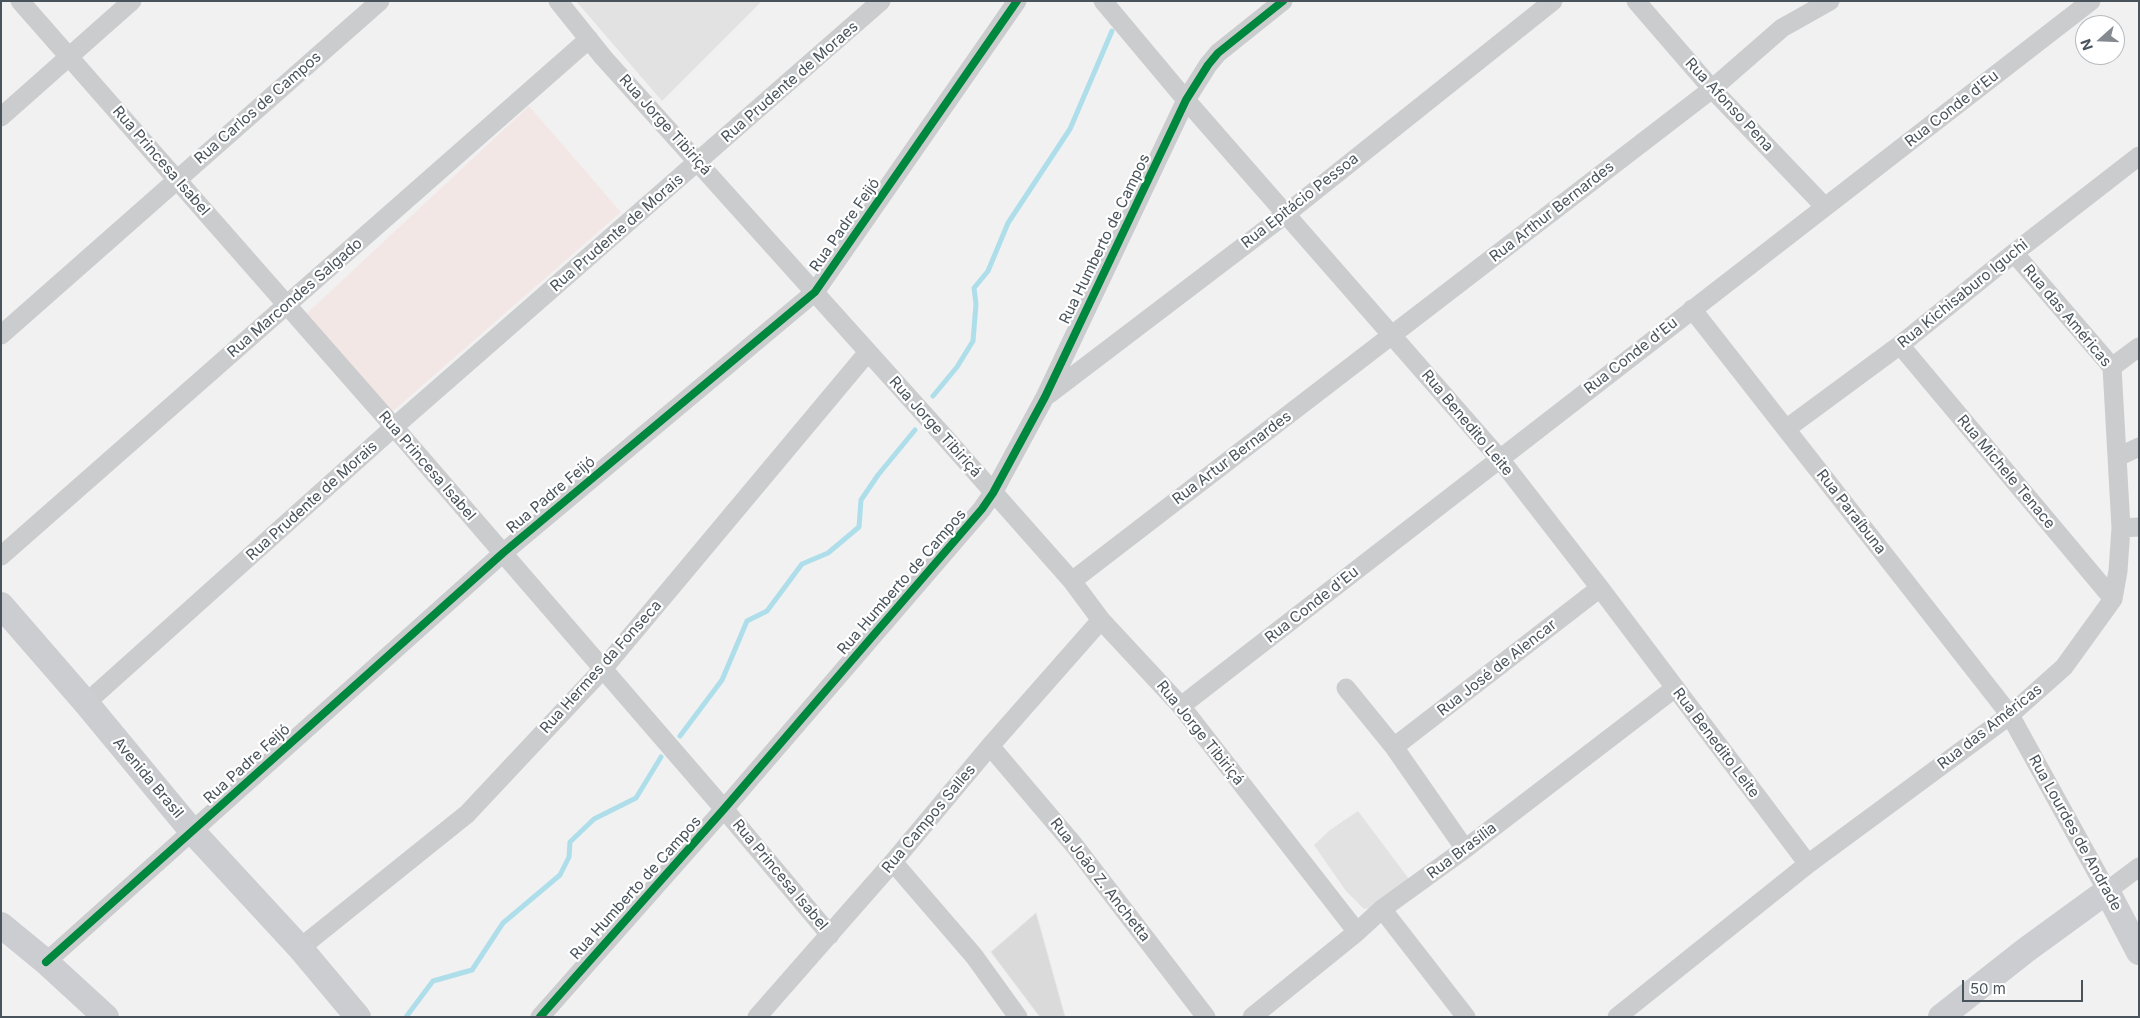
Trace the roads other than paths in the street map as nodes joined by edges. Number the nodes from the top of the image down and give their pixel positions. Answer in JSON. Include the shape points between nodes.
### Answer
{"nodes":[{"id":1,"x":20,"y":1,"type":"edge"},
{"id":2,"x":132,"y":1,"type":"edge"},
{"id":3,"x":380,"y":1,"type":"edge"},
{"id":4,"x":558,"y":1,"type":"edge"},
{"id":5,"x":881,"y":1,"type":"edge"},
{"id":6,"x":1017,"y":1,"type":"edge"},
{"id":7,"x":1103,"y":1,"type":"edge"},
{"id":8,"x":1283,"y":1,"type":"edge"},
{"id":9,"x":1553,"y":1,"type":"edge"},
{"id":10,"x":1636,"y":1,"type":"edge"},
{"id":11,"x":1830,"y":1,"type":"edge"},
{"id":12,"x":2083,"y":3,"type":"edge"},
{"id":13,"x":589,"y":39,"type":"junction"},
{"id":14,"x":70,"y":56,"type":"junction"},
{"id":15,"x":1712,"y":89,"type":"junction"},
{"id":16,"x":1186,"y":100,"type":"junction"},
{"id":17,"x":1,"y":117,"type":"edge"},
{"id":18,"x":2139,"y":156,"type":"edge"},
{"id":19,"x":698,"y":162,"type":"junction"},
{"id":20,"x":176,"y":180,"type":"junction"},
{"id":21,"x":1825,"y":207,"type":"junction"},
{"id":22,"x":1286,"y":214,"type":"junction"},
{"id":23,"x":2014,"y":253,"type":"junction"},
{"id":24,"x":815,"y":292,"type":"junction"},
{"id":25,"x":288,"y":305,"type":"junction"},
{"id":26,"x":1692,"y":308,"type":"junction"},
{"id":27,"x":1,"y":335,"type":"edge"},
{"id":28,"x":1392,"y":336,"type":"junction"},
{"id":29,"x":1900,"y":345,"type":"junction"},
{"id":30,"x":2139,"y":348,"type":"edge"},
{"id":31,"x":868,"y":352,"type":"junction"},
{"id":32,"x":2112,"y":367,"type":"junction"},
{"id":33,"x":1045,"y":397,"type":"junction"},
{"id":34,"x":394,"y":427,"type":"junction"},
{"id":35,"x":1786,"y":429,"type":"junction"},
{"id":36,"x":2139,"y":446,"type":"edge"},
{"id":37,"x":2118,"y":456,"type":"junction"},
{"id":38,"x":1500,"y":459,"type":"junction"},
{"id":39,"x":993,"y":493,"type":"junction"},
{"id":40,"x":2130,"y":527,"type":"edge"},
{"id":41,"x":503,"y":553,"type":"junction"},
{"id":42,"x":1,"y":556,"type":"edge"},
{"id":43,"x":1072,"y":581,"type":"junction"},
{"id":44,"x":1600,"y":588,"type":"junction"},
{"id":45,"x":2113,"y":599,"type":"junction"},
{"id":46,"x":1,"y":605,"type":"edge"},
{"id":47,"x":1101,"y":620,"type":"junction"},
{"id":48,"x":603,"y":669,"type":"junction"},
{"id":49,"x":1346,"y":688,"type":"dead end"},
{"id":50,"x":1675,"y":688,"type":"junction"},
{"id":51,"x":86,"y":703,"type":"junction"},
{"id":52,"x":1181,"y":706,"type":"junction"},
{"id":53,"x":2010,"y":715,"type":"junction"},
{"id":54,"x":990,"y":746,"type":"junction"},
{"id":55,"x":1394,"y":747,"type":"junction"},
{"id":56,"x":724,"y":809,"type":"junction"},
{"id":57,"x":192,"y":831,"type":"junction"},
{"id":58,"x":1465,"y":849,"type":"junction"},
{"id":59,"x":893,"y":862,"type":"junction"},
{"id":60,"x":1808,"y":864,"type":"junction"},
{"id":61,"x":2139,"y":866,"type":"edge"},
{"id":62,"x":2107,"y":890,"type":"junction"},
{"id":63,"x":1382,"y":909,"type":"junction"},
{"id":64,"x":2,"y":929,"type":"edge"},
{"id":65,"x":1357,"y":932,"type":"junction"},
{"id":66,"x":830,"y":935,"type":"junction"},
{"id":67,"x":300,"y":948,"type":"junction"},
{"id":68,"x":2139,"y":952,"type":"edge"},
{"id":69,"x":46,"y":962,"type":"junction"},
{"id":70,"x":106,"y":1017,"type":"edge"},
{"id":71,"x":358,"y":1017,"type":"edge"},
{"id":72,"x":540,"y":1017,"type":"edge"},
{"id":73,"x":757,"y":1017,"type":"edge"},
{"id":74,"x":1018,"y":1017,"type":"edge"},
{"id":75,"x":1206,"y":1017,"type":"edge"},
{"id":76,"x":1252,"y":1017,"type":"edge"},
{"id":77,"x":1466,"y":1017,"type":"edge"},
{"id":78,"x":1617,"y":1017,"type":"edge"},
{"id":79,"x":1941,"y":1017,"type":"edge"}],
"edges":[{"from":1,"to":14,"type":"street","name":"Rua Princesa Isabel"},
{"from":2,"to":14,"type":"street"},
{"from":3,"to":20,"type":"street","name":"Rua Carlos de Campos"},
{"from":4,"to":13,"type":"street","name":"Rua Jorge Tibiriçá"},
{"from":5,"to":19,"type":"street","name":"Rua Prudente de Moraes"},
{"from":6,"to":24,"type":"street","name":"Rua Padre Feijó"},
{"from":7,"to":16,"type":"street","name":"Rua Benedito Leite"},
{"from":8,"to":16,"type":"street","name":"Rua Humberto de Campos","via":[[1218,53]]},
{"from":9,"to":22,"type":"street","name":"Rua Epitácio Pessoa"},
{"from":10,"to":15,"type":"street","name":"Rua Afonso Pena"},
{"from":11,"to":15,"type":"street","name":"Rua Arthur Bernardes","via":[[1782,28]]},
{"from":12,"to":21,"type":"street","name":"Rua Conde d'Eu"},
{"from":13,"to":19,"type":"street","name":"Rua Jorge Tibiriçá"},
{"from":13,"to":25,"type":"street","name":"Rua Marcondes Salgado"},
{"from":14,"to":17,"type":"street"},
{"from":14,"to":20,"type":"street","name":"Rua Princesa Isabel"},
{"from":15,"to":21,"type":"street","name":"Rua Afonso Pena"},
{"from":15,"to":28,"type":"street","name":"Rua Arthur Bernardes"},
{"from":16,"to":22,"type":"street","name":"Rua Benedito Leite"},
{"from":16,"to":33,"type":"street","name":"Rua Humberto de Campos"},
{"from":18,"to":23,"type":"street","name":"Rua Kichisaburo Iguchi"},
{"from":19,"to":24,"type":"street","name":"Rua Jorge Tibiriçá"},
{"from":19,"to":34,"type":"street","name":"Rua Prudente de Morais"},
{"from":20,"to":25,"type":"street","name":"Rua Princesa Isabel"},
{"from":20,"to":27,"type":"street","name":"Rua Carlos de Campos"},
{"from":21,"to":26,"type":"street","name":"Rua Conde d'Eu"},
{"from":22,"to":28,"type":"street","name":"Rua Benedito Leite"},
{"from":22,"to":33,"type":"street","name":"Rua Epitácio Pessoa"},
{"from":23,"to":29,"type":"street","name":"Rua Kichisaburo Iguchi"},
{"from":23,"to":32,"type":"street","name":"Rua das Américas"},
{"from":24,"to":31,"type":"street","name":"Rua Jorge Tibiriçá"},
{"from":24,"to":41,"type":"street","name":"Rua Padre Feijó"},
{"from":25,"to":34,"type":"street","name":"Rua Princesa Isabel"},
{"from":25,"to":42,"type":"street","name":"Rua Marcondes Salgado"},
{"from":26,"to":35,"type":"street","name":"Rua Paraíbuna"},
{"from":26,"to":38,"type":"street","name":"Rua Conde d'Eu"},
{"from":28,"to":38,"type":"street","name":"Rua Benedito Leite"},
{"from":28,"to":43,"type":"street","name":"Rua Artur Bernardes"},
{"from":29,"to":35,"type":"street","name":"Rua Kichisaburo Iguchi"},
{"from":29,"to":45,"type":"street","name":"Rua Michele Tenace"},
{"from":30,"to":32,"type":"street"},
{"from":31,"to":39,"type":"street","name":"Rua Jorge Tibiriçá"},
{"from":31,"to":48,"type":"street","name":"Rua Hermes da Fonseca"},
{"from":32,"to":37,"type":"street","name":"Rua das Américas"},
{"from":33,"to":39,"type":"street","name":"Rua Humberto de Campos"},
{"from":34,"to":41,"type":"street","name":"Rua Princesa Isabel"},
{"from":34,"to":51,"type":"street","name":"Rua Prudente de Morais"},
{"from":35,"to":53,"type":"street","name":"Rua Paraíbuna"},
{"from":36,"to":37,"type":"street"},
{"from":37,"to":40,"type":"street","name":"Rua das Américas"},
{"from":38,"to":44,"type":"street","name":"Rua Benedito Leite"},
{"from":38,"to":52,"type":"street","name":"Rua Conde d'Eu"},
{"from":39,"to":43,"type":"street","name":"Rua Jorge Tibiriçá"},
{"from":39,"to":56,"type":"street","name":"Rua Humberto de Campos","via":[[934,567]]},
{"from":40,"to":45,"type":"street","name":"Rua das Américas"},
{"from":41,"to":48,"type":"street","name":"Rua Princesa Isabel"},
{"from":41,"to":57,"type":"street","name":"Rua Padre Feijó"},
{"from":43,"to":47,"type":"street","name":"Rua Jorge Tibiriçá"},
{"from":44,"to":50,"type":"street","name":"Rua Benedito Leite"},
{"from":44,"to":55,"type":"street","name":"Rua José de Alencar"},
{"from":45,"to":53,"type":"street","name":"Rua das Américas","via":[[2064,667]]},
{"from":46,"to":51,"type":"main road","name":"Avenida Brasil"},
{"from":47,"to":52,"type":"street","name":"Rua Jorge Tibiriçá"},
{"from":47,"to":54,"type":"street","name":"Rua Campos Salles"},
{"from":48,"to":56,"type":"street","name":"Rua Princesa Isabel"},
{"from":48,"to":67,"type":"street","name":"Rua Hermes da Fonseca","via":[[467,814]]},
{"from":49,"to":55,"type":"street"},
{"from":50,"to":58,"type":"street","name":"Rua Brasília"},
{"from":50,"to":60,"type":"street","name":"Rua Benedito Leite"},
{"from":51,"to":57,"type":"main road","name":"Avenida Brasil"},
{"from":52,"to":65,"type":"street","name":"Rua Jorge Tibiriçá"},
{"from":53,"to":60,"type":"street","name":"Rua das Américas"},
{"from":53,"to":62,"type":"street","name":"Rua Lourdes de Andrade"},
{"from":54,"to":59,"type":"street","name":"Rua Campos Salles"},
{"from":54,"to":75,"type":"street","name":"Rua João Z. Anchetta","via":[[1074,845]]},
{"from":55,"to":58,"type":"street"},
{"from":56,"to":66,"type":"street","name":"Rua Princesa Isabel"},
{"from":56,"to":72,"type":"street","name":"Rua Humberto de Campos"},
{"from":57,"to":67,"type":"main road","name":"Avenida Brasil"},
{"from":57,"to":69,"type":"street","name":"Rua Padre Feijó"},
{"from":58,"to":63,"type":"street","name":"Rua Brasília"},
{"from":59,"to":66,"type":"street","name":"Rua Campos Salles"},
{"from":59,"to":74,"type":"street","via":[[974,956]]},
{"from":60,"to":78,"type":"street","name":"Rua das Américas"},
{"from":61,"to":62,"type":"street"},
{"from":62,"to":68,"type":"main road","name":"Rua Lourdes de Andrade"},
{"from":62,"to":79,"type":"main road"},
{"from":63,"to":65,"type":"street","name":"Rua Brasília"},
{"from":63,"to":77,"type":"street"},
{"from":64,"to":69,"type":"main road"},
{"from":65,"to":76,"type":"street","name":"Rua Brasília"},
{"from":66,"to":73,"type":"street","name":"Rua Campos Salles"},
{"from":67,"to":71,"type":"main road","name":"Avenida Brasil"},
{"from":69,"to":70,"type":"main road"}]}
